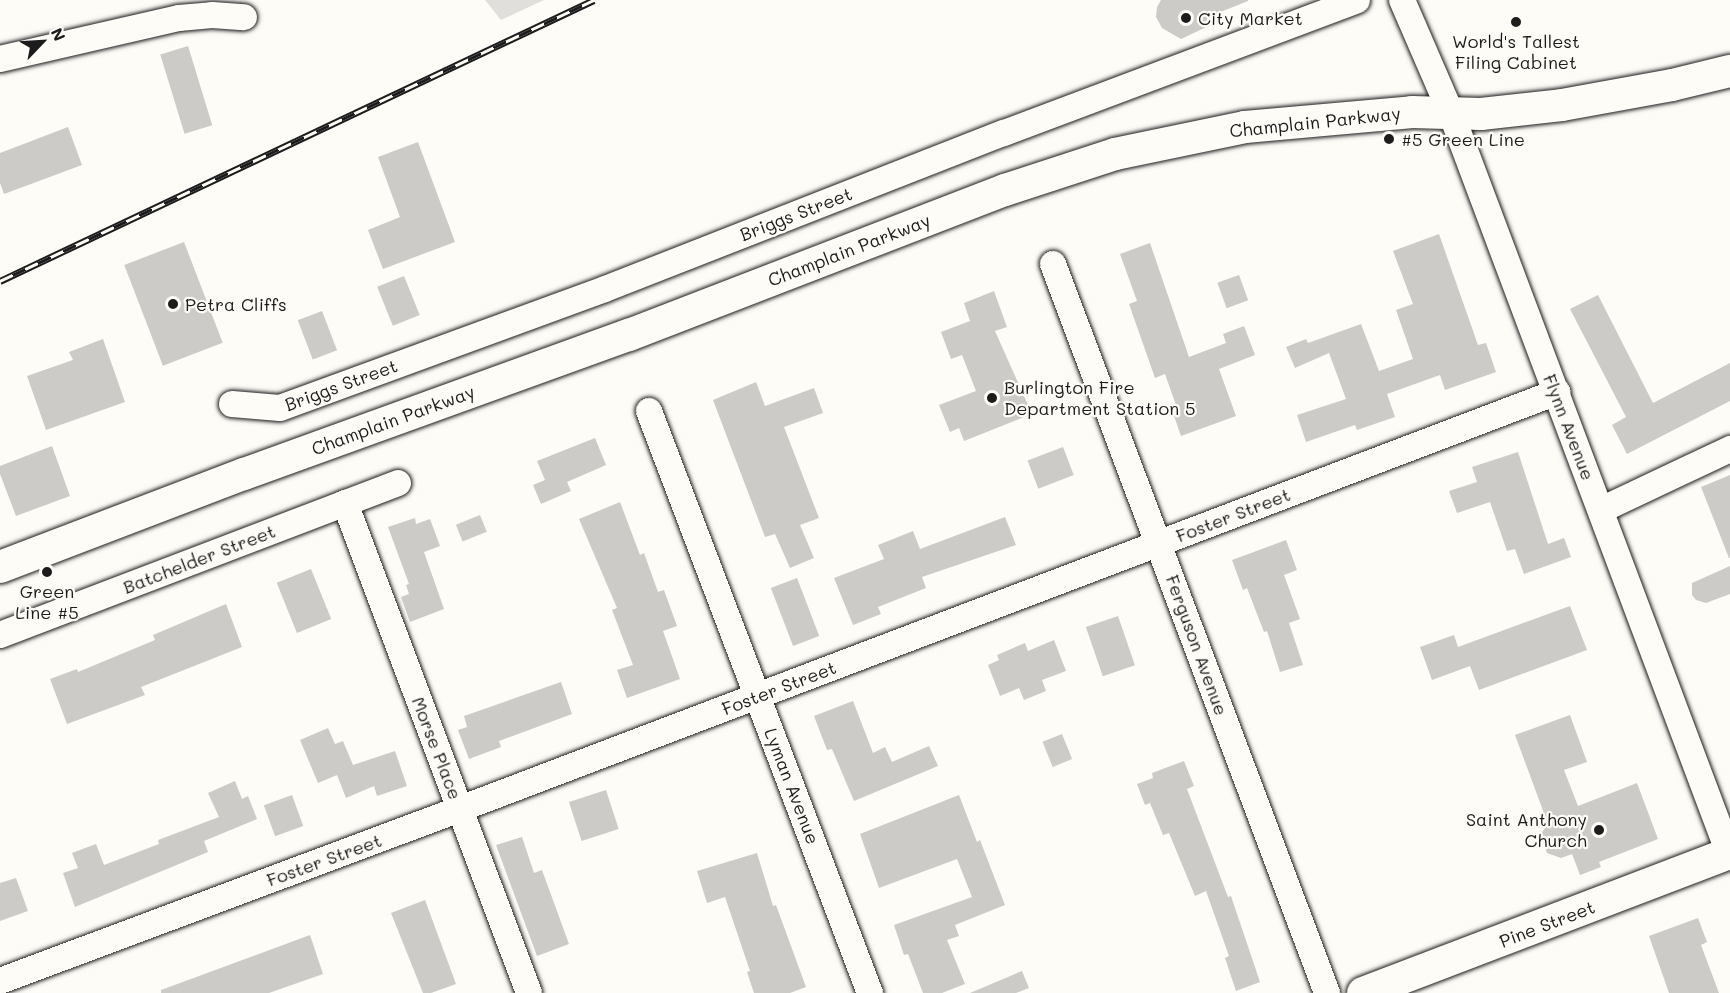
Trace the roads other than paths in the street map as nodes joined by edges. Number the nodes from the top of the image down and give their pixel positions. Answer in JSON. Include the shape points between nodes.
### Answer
{"nodes":[{"id":1,"x":1357,"y":0,"type":"edge"},
{"id":2,"x":1402,"y":0,"type":"edge"},
{"id":3,"x":244,"y":17,"type":"dead end"},
{"id":4,"x":0,"y":59,"type":"edge"},
{"id":5,"x":1730,"y":71,"type":"edge"},
{"id":6,"x":1450,"y":113,"type":"junction"},
{"id":7,"x":1053,"y":264,"type":"dead end"},
{"id":8,"x":1557,"y":392,"type":"junction"},
{"id":9,"x":232,"y":404,"type":"dead end"},
{"id":10,"x":649,"y":411,"type":"dead end"},
{"id":11,"x":1730,"y":449,"type":"edge"},
{"id":12,"x":398,"y":483,"type":"dead end"},
{"id":13,"x":345,"y":503,"type":"junction"},
{"id":14,"x":1600,"y":510,"type":"junction"},
{"id":15,"x":1159,"y":544,"type":"junction"},
{"id":16,"x":0,"y":567,"type":"edge"},
{"id":17,"x":0,"y":635,"type":"edge"},
{"id":18,"x":759,"y":696,"type":"junction"},
{"id":19,"x":460,"y":809,"type":"junction"},
{"id":20,"x":1730,"y":854,"type":"edge"},
{"id":21,"x":0,"y":981,"type":"edge"},
{"id":22,"x":529,"y":993,"type":"edge"},
{"id":23,"x":870,"y":993,"type":"edge"},
{"id":24,"x":1327,"y":993,"type":"edge"},
{"id":25,"x":1363,"y":993,"type":"edge"}],
"edges":[{"from":1,"to":9,"type":"street","name":"Briggs Street","via":[[594,293],[280,408]]},
{"from":2,"to":6,"type":"street","name":"Flynn Avenue"},
{"from":3,"to":4,"type":"street","via":[[179,18]]},
{"from":5,"to":6,"type":"main road","name":"Champlain Parkway","via":[[1562,105],[1481,114]]},
{"from":6,"to":8,"type":"street","name":"Flynn Avenue"},
{"from":6,"to":16,"type":"main road","name":"Champlain Parkway","via":[[1412,112],[1245,127],[1147,145],[1065,169]]},
{"from":7,"to":15,"type":"street","name":"Ferguson Avenue"},
{"from":8,"to":14,"type":"street","name":"Flynn Avenue"},
{"from":8,"to":15,"type":"street","name":"Foster Street"},
{"from":10,"to":18,"type":"street","name":"Lyman Avenue"},
{"from":11,"to":14,"type":"street"},
{"from":12,"to":13,"type":"street","name":"Batchelder Street"},
{"from":13,"to":17,"type":"street","name":"Batchelder Street"},
{"from":13,"to":19,"type":"street","name":"Morse Place"},
{"from":14,"to":20,"type":"street","name":"Flynn Avenue"},
{"from":15,"to":18,"type":"street","name":"Foster Street"},
{"from":15,"to":24,"type":"street","name":"Ferguson Avenue"},
{"from":18,"to":19,"type":"street","name":"Foster Street"},
{"from":18,"to":23,"type":"street","name":"Lyman Avenue"},
{"from":19,"to":21,"type":"street","name":"Foster Street"},
{"from":19,"to":22,"type":"street","name":"Morse Place"},
{"from":20,"to":25,"type":"main road","name":"Pine Street"}]}
